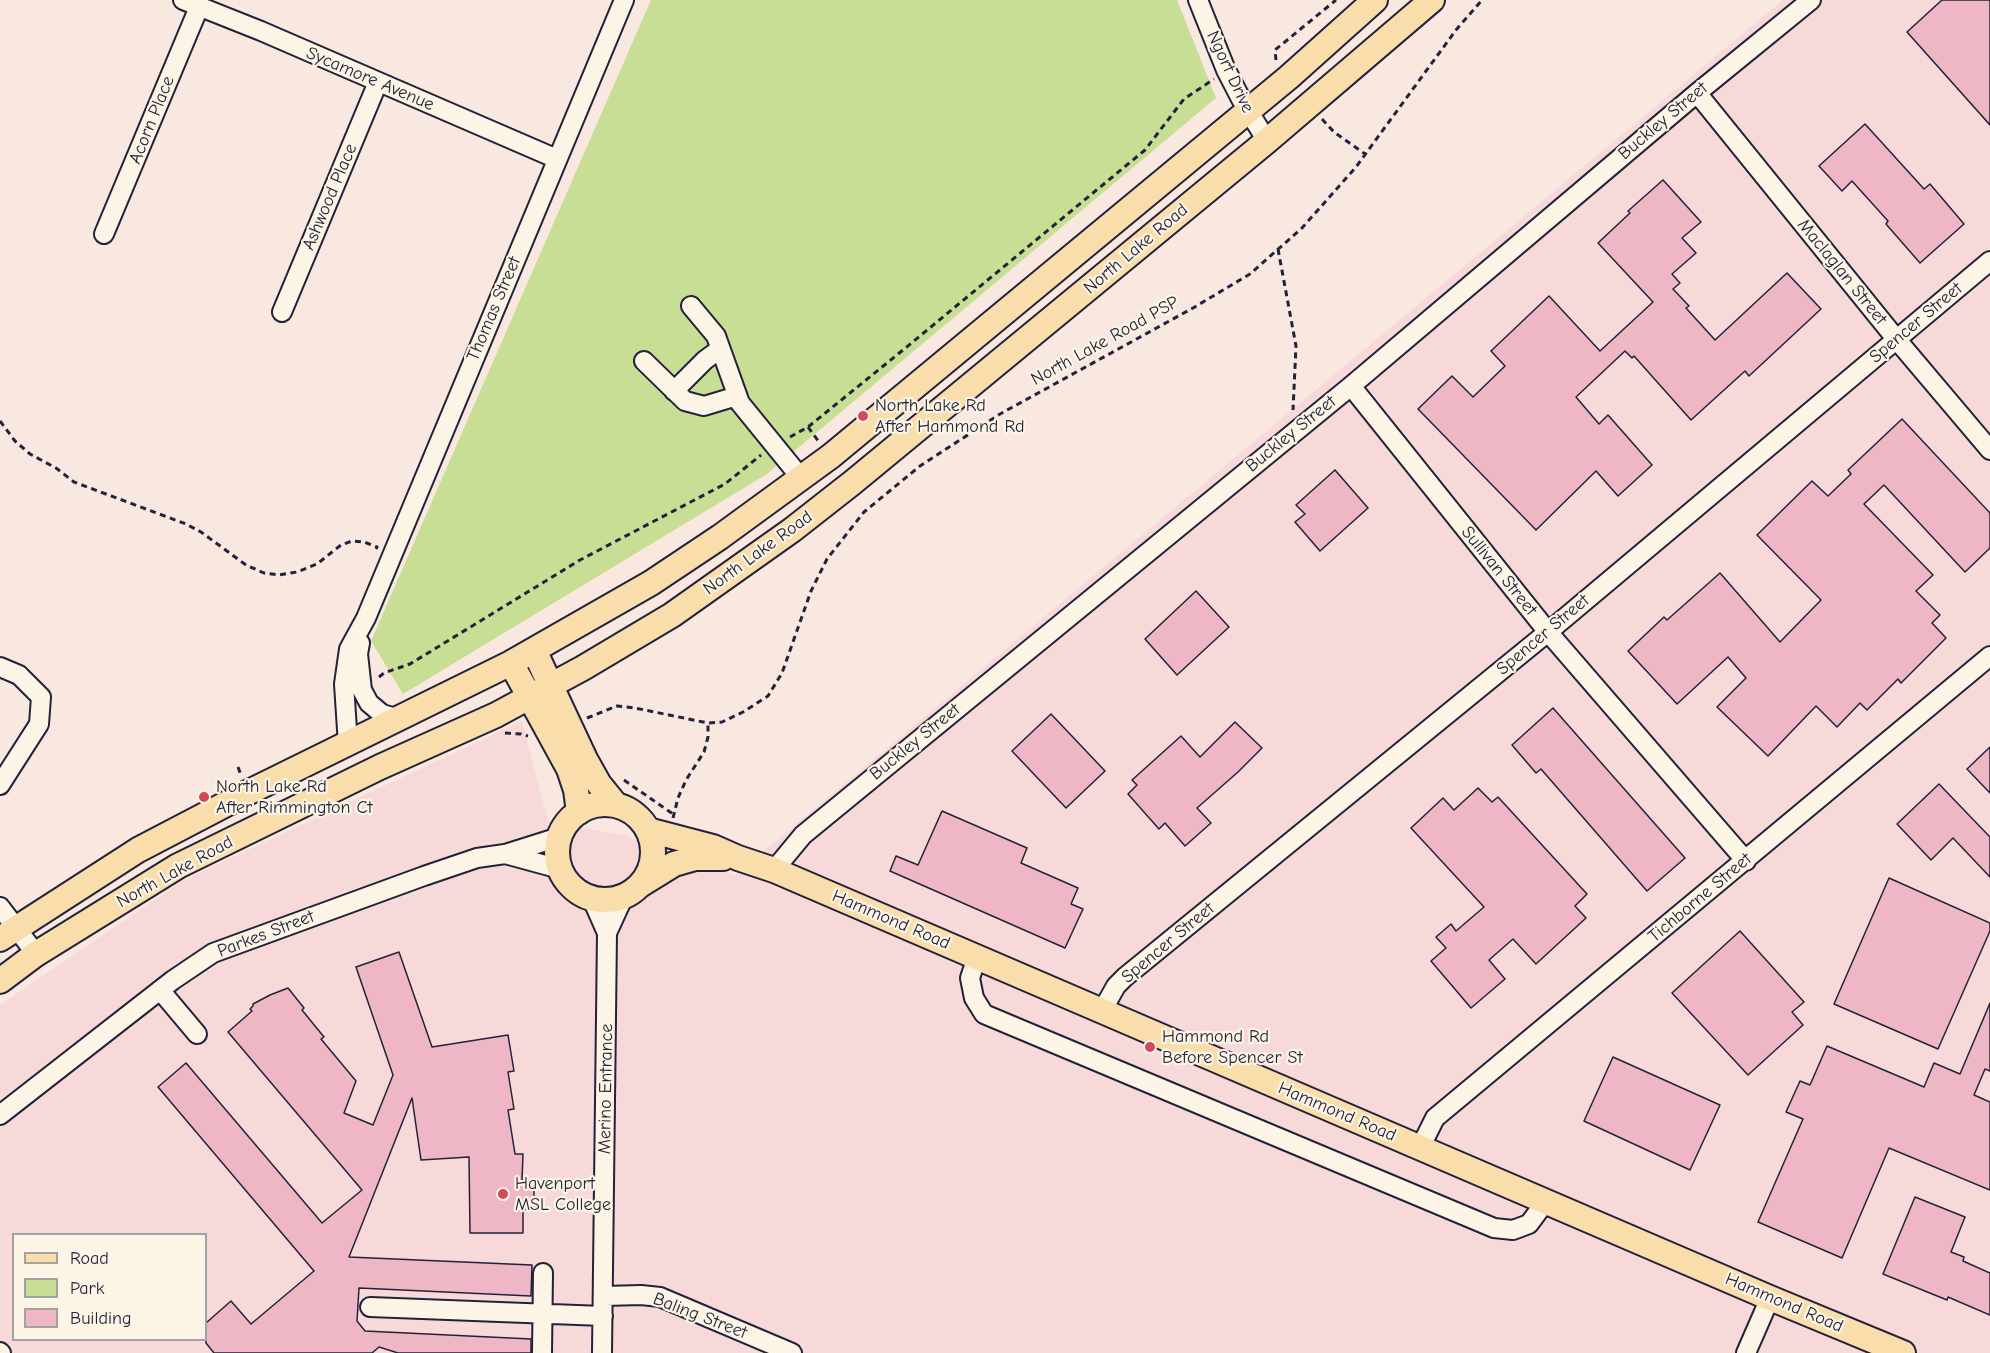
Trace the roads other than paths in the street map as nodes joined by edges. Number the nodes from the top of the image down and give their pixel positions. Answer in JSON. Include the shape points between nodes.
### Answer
{"nodes":[{"id":1,"x":624,"y":0,"type":"edge"},
{"id":2,"x":1198,"y":0,"type":"edge"},
{"id":3,"x":1375,"y":0,"type":"edge"},
{"id":4,"x":1432,"y":0,"type":"edge"},
{"id":5,"x":1811,"y":0,"type":"edge"},
{"id":6,"x":191,"y":3,"type":"edge"},
{"id":7,"x":378,"y":82,"type":"junction"},
{"id":8,"x":1696,"y":93,"type":"junction"},
{"id":9,"x":1248,"y":111,"type":"junction"},
{"id":10,"x":1267,"y":141,"type":"junction"},
{"id":11,"x":556,"y":159,"type":"junction"},
{"id":12,"x":104,"y":234,"type":"dead end"},
{"id":13,"x":1990,"y":261,"type":"edge"},
{"id":14,"x":691,"y":306,"type":"dead end"},
{"id":15,"x":282,"y":312,"type":"dead end"},
{"id":16,"x":1897,"y":340,"type":"junction"},
{"id":17,"x":720,"y":349,"type":"junction"},
{"id":18,"x":644,"y":361,"type":"dead end"},
{"id":19,"x":1351,"y":386,"type":"junction"},
{"id":20,"x":674,"y":391,"type":"junction"},
{"id":21,"x":737,"y":396,"type":"junction"},
{"id":22,"x":1990,"y":450,"type":"edge"},
{"id":23,"x":801,"y":478,"type":"junction"},
{"id":24,"x":366,"y":618,"type":"junction"},
{"id":25,"x":1548,"y":632,"type":"junction"},
{"id":26,"x":534,"y":650,"type":"junction"},
{"id":27,"x":1990,"y":656,"type":"edge"},
{"id":28,"x":511,"y":663,"type":"junction"},
{"id":29,"x":0,"y":667,"type":"edge"},
{"id":30,"x":540,"y":691,"type":"junction"},
{"id":31,"x":399,"y":719,"type":"junction"},
{"id":32,"x":348,"y":745,"type":"junction"},
{"id":33,"x":0,"y":785,"type":"edge"},
{"id":34,"x":616,"y":806,"type":"junction"},
{"id":35,"x":579,"y":812,"type":"junction"},
{"id":36,"x":648,"y":830,"type":"junction"},
{"id":37,"x":560,"y":837,"type":"junction"},
{"id":38,"x":505,"y":854,"type":"junction"},
{"id":39,"x":738,"y":858,"type":"junction"},
{"id":40,"x":1746,"y":861,"type":"junction"},
{"id":41,"x":560,"y":869,"type":"junction"},
{"id":42,"x":774,"y":870,"type":"junction"},
{"id":43,"x":632,"y":890,"type":"junction"},
{"id":44,"x":592,"y":899,"type":"junction"},
{"id":45,"x":0,"y":907,"type":"edge"},
{"id":46,"x":8,"y":933,"type":"edge"},
{"id":47,"x":608,"y":933,"type":"junction"},
{"id":48,"x":36,"y":954,"type":"junction"},
{"id":49,"x":977,"y":957,"type":"junction"},
{"id":50,"x":0,"y":981,"type":"edge"},
{"id":51,"x":160,"y":990,"type":"junction"},
{"id":52,"x":1102,"y":1011,"type":"junction"},
{"id":53,"x":197,"y":1034,"type":"dead end"},
{"id":54,"x":0,"y":1114,"type":"edge"},
{"id":55,"x":1420,"y":1148,"type":"junction"},
{"id":56,"x":1546,"y":1201,"type":"junction"},
{"id":57,"x":543,"y":1273,"type":"dead end"},
{"id":58,"x":604,"y":1296,"type":"junction"},
{"id":59,"x":1770,"y":1298,"type":"junction"},
{"id":60,"x":370,"y":1306,"type":"dead end"},
{"id":61,"x":542,"y":1315,"type":"junction"},
{"id":62,"x":603,"y":1316,"type":"junction"},
{"id":63,"x":542,"y":1353,"type":"edge"},
{"id":64,"x":602,"y":1353,"type":"edge"},
{"id":65,"x":792,"y":1353,"type":"edge"},
{"id":66,"x":1746,"y":1353,"type":"edge"},
{"id":67,"x":1903,"y":1353,"type":"edge"}],
"edges":[{"from":1,"to":11,"type":"street","name":"Thomas Street"},
{"from":2,"to":9,"type":"street","name":"Ngort Drive","via":[[1226,70]]},
{"from":3,"to":9,"type":"main road","name":"North Lake Road"},
{"from":4,"to":10,"type":"main road","name":"North Lake Road"},
{"from":5,"to":8,"type":"street","name":"Buckley Street"},
{"from":6,"to":7,"type":"street","name":"Sycamore Avenue"},
{"from":6,"to":12,"type":"street","name":"Acorn Place"},
{"from":7,"to":11,"type":"street","name":"Sycamore Avenue"},
{"from":7,"to":15,"type":"street","name":"Ashwood Place"},
{"from":8,"to":16,"type":"street","name":"Maclaglan Street"},
{"from":8,"to":19,"type":"street","name":"Buckley Street"},
{"from":9,"to":10,"type":"street","name":"Ngort Drive"},
{"from":9,"to":23,"type":"main road","name":"North Lake Road"},
{"from":10,"to":30,"type":"main road","name":"North Lake Road","via":[[826,503],[672,615]]},
{"from":11,"to":24,"type":"street","name":"Thomas Street"},
{"from":13,"to":16,"type":"street","name":"Spencer Street"},
{"from":14,"to":17,"type":"street","via":[[716,336]]},
{"from":16,"to":22,"type":"street","name":"Maclaglan Street"},
{"from":16,"to":25,"type":"street","name":"Spencer Street"},
{"from":17,"to":20,"type":"street"},
{"from":17,"to":21,"type":"street"},
{"from":18,"to":20,"type":"street"},
{"from":19,"to":25,"type":"street","name":"Sullivan Street"},
{"from":19,"to":42,"type":"street","name":"Buckley Street","via":[[803,835]]},
{"from":20,"to":21,"type":"street","via":[[685,401],[704,406]]},
{"from":21,"to":23,"type":"street"},
{"from":23,"to":26,"type":"main road","name":"North Lake Road","via":[[651,583]]},
{"from":24,"to":31,"type":"street","name":"Thomas Street","via":[[358,654],[362,690],[382,714]]},
{"from":24,"to":32,"type":"street","name":"Thomas Street","via":[[350,649],[344,684]]},
{"from":25,"to":40,"type":"street","name":"Sullivan Street"},
{"from":25,"to":52,"type":"street","name":"Spencer Street","via":[[1125,977]]},
{"from":26,"to":28,"type":"main road","name":"North Lake Road"},
{"from":26,"to":30,"type":"main road"},
{"from":27,"to":40,"type":"street","name":"Tichborne Street"},
{"from":28,"to":30,"type":"main road"},
{"from":28,"to":31,"type":"main road","name":"North Lake Road"},
{"from":29,"to":33,"type":"street","via":[[19,675],[41,697],[39,724]]},
{"from":30,"to":34,"type":"main road"},
{"from":30,"to":35,"type":"main road","via":[[576,790]]},
{"from":30,"to":48,"type":"main road","name":"North Lake Road","via":[[178,866]]},
{"from":31,"to":32,"type":"main road","name":"North Lake Road"},
{"from":32,"to":46,"type":"main road","name":"North Lake Road","via":[[172,831]]},
{"from":34,"to":35,"type":"main road","via":[[590,806]]},
{"from":34,"to":36,"type":"main road","via":[[634,814]]},
{"from":35,"to":37,"type":"main road"},
{"from":36,"to":39,"type":"main road","name":"Hammond Road","via":[[673,825]]},
{"from":36,"to":43,"type":"main road","via":[[652,859],[648,873]]},
{"from":37,"to":38,"type":"street","name":"Parkes Street"},
{"from":37,"to":41,"type":"main road"},
{"from":38,"to":41,"type":"street","name":"Parkes Street"},
{"from":38,"to":51,"type":"street","name":"Parkes Street","via":[[477,858],[434,872],[213,953]]},
{"from":39,"to":42,"type":"main road","name":"Hammond Road"},
{"from":39,"to":43,"type":"main road","name":"Hammond Road","via":[[712,857],[674,864]]},
{"from":40,"to":55,"type":"street","name":"Tichborne Street","via":[[1435,1118]]},
{"from":41,"to":44,"type":"main road","via":[[579,893]]},
{"from":42,"to":49,"type":"main road","name":"Hammond Road"},
{"from":43,"to":44,"type":"main road","via":[[609,900]]},
{"from":43,"to":47,"type":"street","name":"Merino Entrance"},
{"from":44,"to":47,"type":"street","name":"Merino Entrance"},
{"from":45,"to":46,"type":"street"},
{"from":46,"to":48,"type":"street"},
{"from":47,"to":58,"type":"street","name":"Merino Entrance"},
{"from":48,"to":50,"type":"main road","name":"North Lake Road"},
{"from":49,"to":52,"type":"main road","name":"Hammond Road"},
{"from":49,"to":56,"type":"street","via":[[970,978],[974,998],[984,1014],[1494,1228],[1514,1230],[1530,1224]]},
{"from":51,"to":53,"type":"street"},
{"from":51,"to":54,"type":"street","name":"Parkes Street"},
{"from":52,"to":55,"type":"main road","name":"Hammond Road"},
{"from":55,"to":56,"type":"main road","name":"Hammond Road"},
{"from":56,"to":59,"type":"main road","name":"Hammond Road"},
{"from":57,"to":61,"type":"street"},
{"from":58,"to":62,"type":"street","name":"Merino Entrance"},
{"from":58,"to":65,"type":"street","name":"Baling Street","via":[[660,1298]]},
{"from":59,"to":66,"type":"street"},
{"from":59,"to":67,"type":"main road","name":"Hammond Road"},
{"from":60,"to":61,"type":"street"},
{"from":61,"to":62,"type":"street"},
{"from":61,"to":63,"type":"street"},
{"from":62,"to":64,"type":"street","name":"Merino Entrance"}]}
